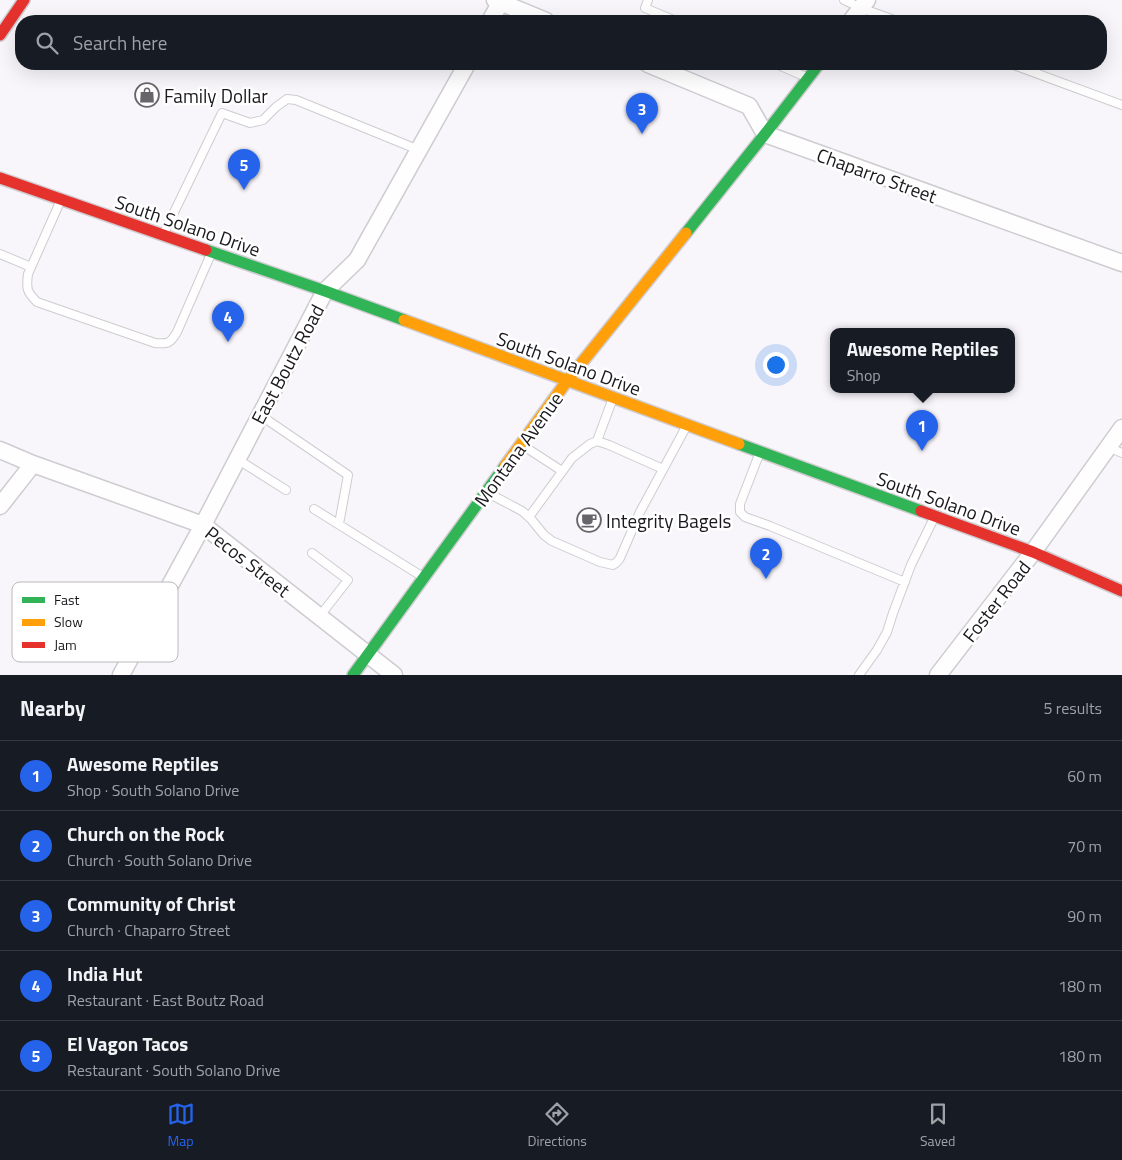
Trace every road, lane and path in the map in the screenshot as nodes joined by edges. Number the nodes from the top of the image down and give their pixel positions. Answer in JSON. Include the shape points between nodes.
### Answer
{"nodes":[{"id":1,"x":24,"y":0,"type":"edge"},
{"id":2,"x":648,"y":0,"type":"edge"},
{"id":3,"x":844,"y":0,"type":"edge"},
{"id":4,"x":499,"y":1,"type":"edge"},
{"id":5,"x":860,"y":10,"type":"edge"},
{"id":6,"x":493,"y":15,"type":"edge"},
{"id":7,"x":532,"y":15,"type":"edge"},
{"id":8,"x":662,"y":15,"type":"edge"},
{"id":9,"x":876,"y":15,"type":"edge"},
{"id":10,"x":0,"y":34,"type":"edge"},
{"id":11,"x":464,"y":70,"type":"edge"},
{"id":12,"x":662,"y":70,"type":"edge"},
{"id":13,"x":790,"y":70,"type":"edge"},
{"id":14,"x":815,"y":70,"type":"edge"},
{"id":15,"x":1027,"y":70,"type":"edge"},
{"id":16,"x":809,"y":78,"type":"junction"},
{"id":17,"x":1122,"y":105,"type":"edge"},
{"id":18,"x":765,"y":134,"type":"junction"},
{"id":19,"x":419,"y":150,"type":"junction"},
{"id":20,"x":0,"y":178,"type":"edge"},
{"id":21,"x":61,"y":199,"type":"junction"},
{"id":22,"x":163,"y":235,"type":"junction"},
{"id":23,"x":212,"y":252,"type":"junction"},
{"id":24,"x":0,"y":254,"type":"edge"},
{"id":25,"x":1122,"y":263,"type":"edge"},
{"id":26,"x":31,"y":267,"type":"junction"},
{"id":27,"x":325,"y":291,"type":"junction"},
{"id":28,"x":568,"y":381,"type":"junction"},
{"id":29,"x":613,"y":398,"type":"junction"},
{"id":30,"x":260,"y":415,"type":"junction"},
{"id":31,"x":686,"y":425,"type":"junction"},
{"id":32,"x":1122,"y":428,"type":"edge"},
{"id":33,"x":597,"y":441,"type":"junction"},
{"id":34,"x":521,"y":444,"type":"junction"},
{"id":35,"x":0,"y":450,"type":"edge"},
{"id":36,"x":1115,"y":450,"type":"edge"},
{"id":37,"x":760,"y":452,"type":"junction"},
{"id":38,"x":238,"y":459,"type":"junction"},
{"id":39,"x":33,"y":464,"type":"junction"},
{"id":40,"x":663,"y":469,"type":"junction"},
{"id":41,"x":562,"y":471,"type":"junction"},
{"id":42,"x":286,"y":490,"type":"dead end"},
{"id":43,"x":486,"y":492,"type":"junction"},
{"id":44,"x":0,"y":506,"type":"edge"},
{"id":45,"x":314,"y":509,"type":"dead end"},
{"id":46,"x":935,"y":516,"type":"junction"},
{"id":47,"x":528,"y":517,"type":"junction"},
{"id":48,"x":339,"y":524,"type":"junction"},
{"id":49,"x":203,"y":525,"type":"junction"},
{"id":50,"x":1033,"y":552,"type":"junction"},
{"id":51,"x":312,"y":553,"type":"dead end"},
{"id":52,"x":424,"y":578,"type":"junction"},
{"id":53,"x":172,"y":582,"type":"edge"},
{"id":54,"x":905,"y":582,"type":"junction"},
{"id":55,"x":1122,"y":591,"type":"edge"},
{"id":56,"x":319,"y":617,"type":"junction"},
{"id":57,"x":368,"y":655,"type":"junction"},
{"id":58,"x":128,"y":662,"type":"edge"},
{"id":59,"x":121,"y":675,"type":"edge"},
{"id":60,"x":353,"y":675,"type":"edge"},
{"id":61,"x":394,"y":675,"type":"edge"},
{"id":62,"x":859,"y":675,"type":"edge"},
{"id":63,"x":938,"y":675,"type":"edge"}],
"edges":[{"from":1,"to":10,"type":"street"},
{"from":2,"to":8,"type":"lane","via":[[645,8]]},
{"from":3,"to":5,"type":"lane"},
{"from":4,"to":6,"type":"street"},
{"from":4,"to":7,"type":"street"},
{"from":5,"to":9,"type":"lane"},
{"from":11,"to":19,"type":"street","name":"East Boutz Road"},
{"from":12,"to":18,"type":"street","via":[[749,106]]},
{"from":13,"to":16,"type":"lane"},
{"from":14,"to":16,"type":"street","name":"Montana Avenue"},
{"from":15,"to":17,"type":"lane"},
{"from":16,"to":18,"type":"street","name":"Montana Avenue"},
{"from":18,"to":25,"type":"street","name":"Chaparro Street"},
{"from":18,"to":28,"type":"street","name":"Montana Avenue"},
{"from":19,"to":22,"type":"lane","via":[[296,100],[287,100],[263,120],[250,123],[222,113]]},
{"from":19,"to":27,"type":"street","name":"East Boutz Road","via":[[357,260]]},
{"from":20,"to":21,"type":"street","name":"South Solano Drive"},
{"from":21,"to":22,"type":"street","name":"South Solano Drive"},
{"from":21,"to":26,"type":"lane"},
{"from":22,"to":23,"type":"street","name":"South Solano Drive"},
{"from":23,"to":26,"type":"lane","via":[[177,332],[166,344],[38,302],[26,287]]},
{"from":23,"to":27,"type":"street","name":"South Solano Drive"},
{"from":24,"to":26,"type":"lane"},
{"from":27,"to":28,"type":"street","name":"South Solano Drive"},
{"from":27,"to":30,"type":"street","name":"East Boutz Road"},
{"from":28,"to":29,"type":"street","name":"South Solano Drive"},
{"from":28,"to":34,"type":"street","name":"Montana Avenue"},
{"from":29,"to":31,"type":"street","name":"South Solano Drive"},
{"from":29,"to":33,"type":"lane"},
{"from":30,"to":38,"type":"street","name":"East Boutz Road"},
{"from":30,"to":48,"type":"lane","via":[[348,475]]},
{"from":31,"to":37,"type":"street","name":"South Solano Drive"},
{"from":31,"to":40,"type":"lane"},
{"from":32,"to":36,"type":"street","name":"Foster Road"},
{"from":33,"to":40,"type":"lane"},
{"from":33,"to":41,"type":"lane","via":[[572,458]]},
{"from":34,"to":41,"type":"lane"},
{"from":34,"to":43,"type":"street","name":"Montana Avenue"},
{"from":35,"to":39,"type":"street","name":"Pecos Street"},
{"from":36,"to":50,"type":"street","name":"Foster Road"},
{"from":37,"to":46,"type":"street","name":"South Solano Drive"},
{"from":37,"to":54,"type":"lane","via":[[740,504],[740,512],[745,517]]},
{"from":38,"to":42,"type":"lane"},
{"from":38,"to":49,"type":"street","name":"East Boutz Road"},
{"from":39,"to":44,"type":"street"},
{"from":39,"to":49,"type":"street","name":"Pecos Street"},
{"from":40,"to":47,"type":"lane","via":[[620,558],[613,565],[552,541]]},
{"from":41,"to":47,"type":"lane"},
{"from":43,"to":47,"type":"lane"},
{"from":43,"to":52,"type":"street","name":"Montana Avenue"},
{"from":45,"to":48,"type":"lane"},
{"from":46,"to":50,"type":"street","name":"South Solano Drive"},
{"from":46,"to":54,"type":"lane"},
{"from":48,"to":52,"type":"lane"},
{"from":49,"to":53,"type":"street","name":"East Boutz Road"},
{"from":49,"to":56,"type":"street","name":"Pecos Street"},
{"from":50,"to":55,"type":"street","name":"South Solano Drive"},
{"from":50,"to":63,"type":"street","name":"Foster Road"},
{"from":51,"to":56,"type":"lane","via":[[348,580]]},
{"from":52,"to":57,"type":"street","name":"Montana Avenue"},
{"from":54,"to":62,"type":"lane","via":[[887,632]]},
{"from":56,"to":57,"type":"street","name":"Pecos Street"},
{"from":57,"to":60,"type":"street","name":"Montana Avenue"},
{"from":57,"to":61,"type":"street","name":"Pecos Street"},
{"from":58,"to":59,"type":"street","name":"East Boutz Road"}]}
